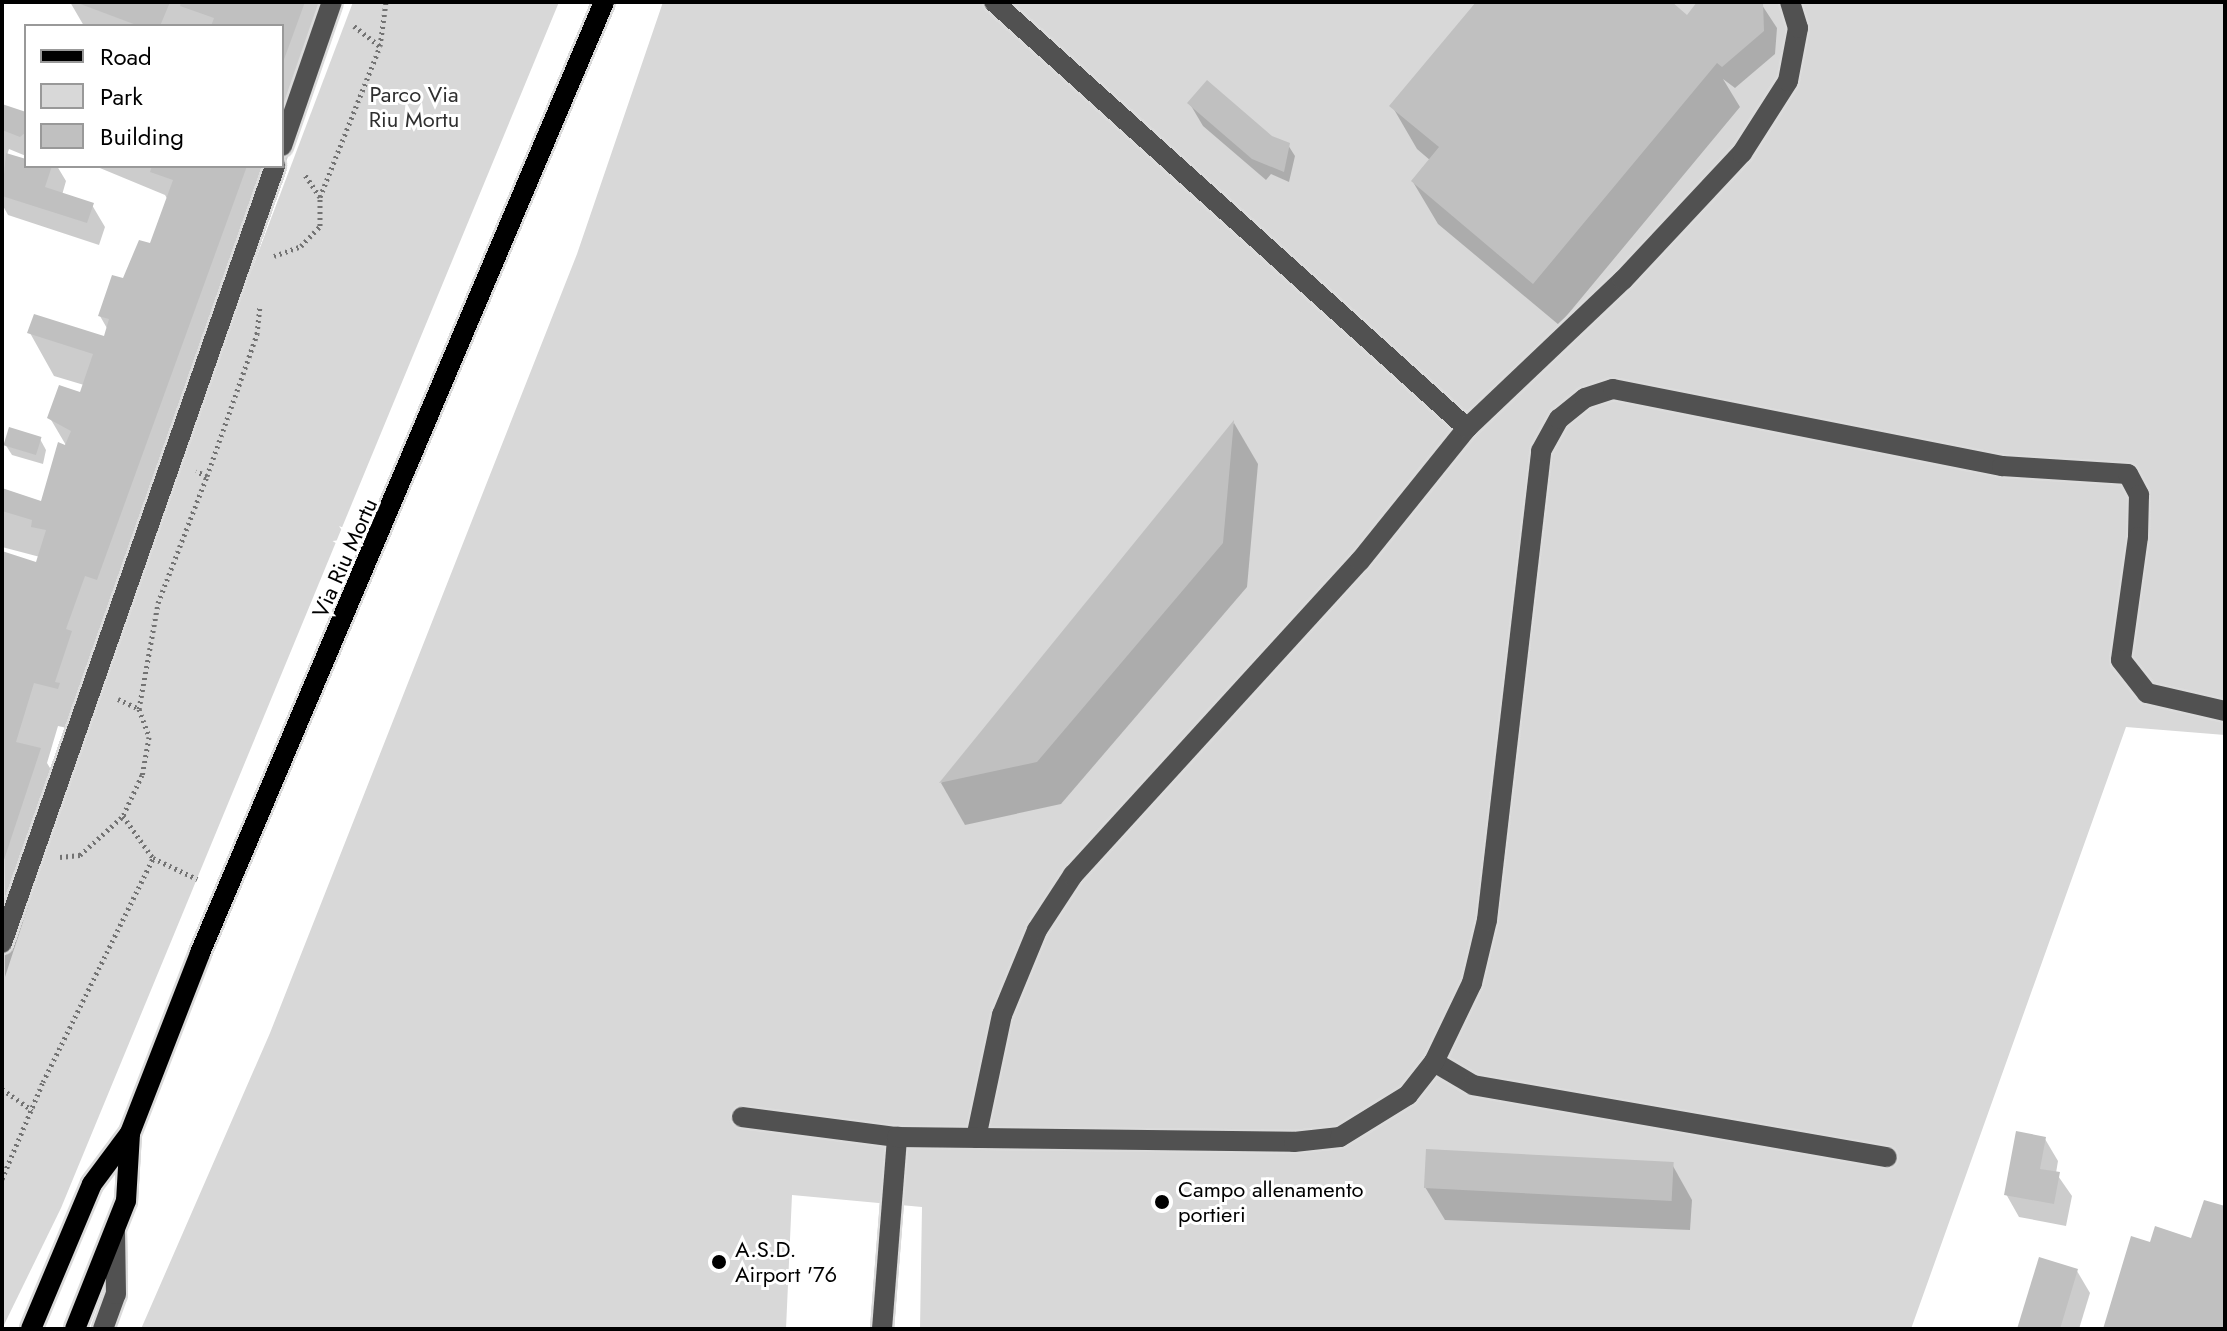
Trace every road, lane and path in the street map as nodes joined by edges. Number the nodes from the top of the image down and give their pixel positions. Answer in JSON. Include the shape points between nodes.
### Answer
{"nodes":[{"id":1,"x":332,"y":2,"type":"edge"},
{"id":2,"x":386,"y":2,"type":"edge"},
{"id":3,"x":604,"y":2,"type":"edge"},
{"id":4,"x":994,"y":2,"type":"edge"},
{"id":5,"x":1790,"y":2,"type":"edge"},
{"id":6,"x":284,"y":140,"type":"edge"},
{"id":7,"x":284,"y":168,"type":"edge"},
{"id":8,"x":320,"y":197,"type":"junction"},
{"id":9,"x":267,"y":268,"type":"dead end"},
{"id":10,"x":260,"y":294,"type":"dead end"},
{"id":11,"x":1467,"y":428,"type":"junction"},
{"id":12,"x":171,"y":461,"type":"junction"},
{"id":13,"x":207,"y":476,"type":"junction"},
{"id":14,"x":92,"y":687,"type":"junction"},
{"id":15,"x":139,"y":709,"type":"junction"},
{"id":16,"x":2225,"y":711,"type":"edge"},
{"id":17,"x":123,"y":816,"type":"junction"},
{"id":18,"x":38,"y":841,"type":"junction"},
{"id":19,"x":153,"y":858,"type":"junction"},
{"id":20,"x":197,"y":879,"type":"dead end"},
{"id":21,"x":2,"y":943,"type":"edge"},
{"id":22,"x":1434,"y":1062,"type":"junction"},
{"id":23,"x":2,"y":1089,"type":"edge"},
{"id":24,"x":32,"y":1110,"type":"junction"},
{"id":25,"x":742,"y":1117,"type":"dead end"},
{"id":26,"x":130,"y":1133,"type":"junction"},
{"id":27,"x":897,"y":1137,"type":"junction"},
{"id":28,"x":976,"y":1138,"type":"junction"},
{"id":29,"x":1887,"y":1157,"type":"dead end"},
{"id":30,"x":2,"y":1179,"type":"edge"},
{"id":31,"x":115,"y":1230,"type":"junction"},
{"id":32,"x":31,"y":1329,"type":"edge"},
{"id":33,"x":75,"y":1329,"type":"edge"},
{"id":34,"x":103,"y":1329,"type":"edge"},
{"id":35,"x":882,"y":1329,"type":"edge"}],
"edges":[{"from":1,"to":6,"type":"street"},
{"from":2,"to":8,"type":"path","via":[[380,46]]},
{"from":3,"to":26,"type":"main road","name":"Via Riu Mortu","via":[[200,953]]},
{"from":4,"to":11,"type":"street"},
{"from":5,"to":11,"type":"street","via":[[1798,28],[1788,81],[1742,153],[1623,280]]},
{"from":7,"to":8,"type":"path","via":[[304,173]]},
{"from":7,"to":12,"type":"street"},
{"from":8,"to":9,"type":"path","via":[[320,226],[301,246],[272,256]]},
{"from":10,"to":13,"type":"path","via":[[257,334]]},
{"from":11,"to":28,"type":"street","via":[[1360,561],[1073,875],[1037,930],[1002,1015]]},
{"from":12,"to":13,"type":"path"},
{"from":12,"to":14,"type":"street"},
{"from":13,"to":15,"type":"path","via":[[158,603]]},
{"from":14,"to":15,"type":"path"},
{"from":14,"to":18,"type":"street"},
{"from":15,"to":17,"type":"path","via":[[149,737],[142,775]]},
{"from":16,"to":22,"type":"street","via":[[2147,693],[2121,660],[2138,537],[2139,495],[2128,474],[2002,466],[1613,389],[1585,398],[1559,419],[1541,451],[1487,920],[1472,983]]},
{"from":17,"to":18,"type":"path","via":[[80,855],[61,858]]},
{"from":17,"to":19,"type":"path"},
{"from":18,"to":21,"type":"street"},
{"from":19,"to":20,"type":"path"},
{"from":19,"to":24,"type":"path"},
{"from":22,"to":28,"type":"street","via":[[1408,1095],[1340,1137],[1294,1142]]},
{"from":22,"to":29,"type":"street","via":[[1473,1085]]},
{"from":23,"to":24,"type":"path"},
{"from":24,"to":30,"type":"path"},
{"from":25,"to":27,"type":"street"},
{"from":26,"to":31,"type":"main road","name":"Via Riu Mortu","via":[[126,1201]]},
{"from":26,"to":32,"type":"main road","name":"Via Riu Mortu","via":[[92,1184]]},
{"from":27,"to":28,"type":"street"},
{"from":27,"to":35,"type":"street"},
{"from":31,"to":33,"type":"main road","name":"Via Riu Mortu"},
{"from":31,"to":34,"type":"street","name":"Via Riu Mortu","via":[[116,1294]]}]}
